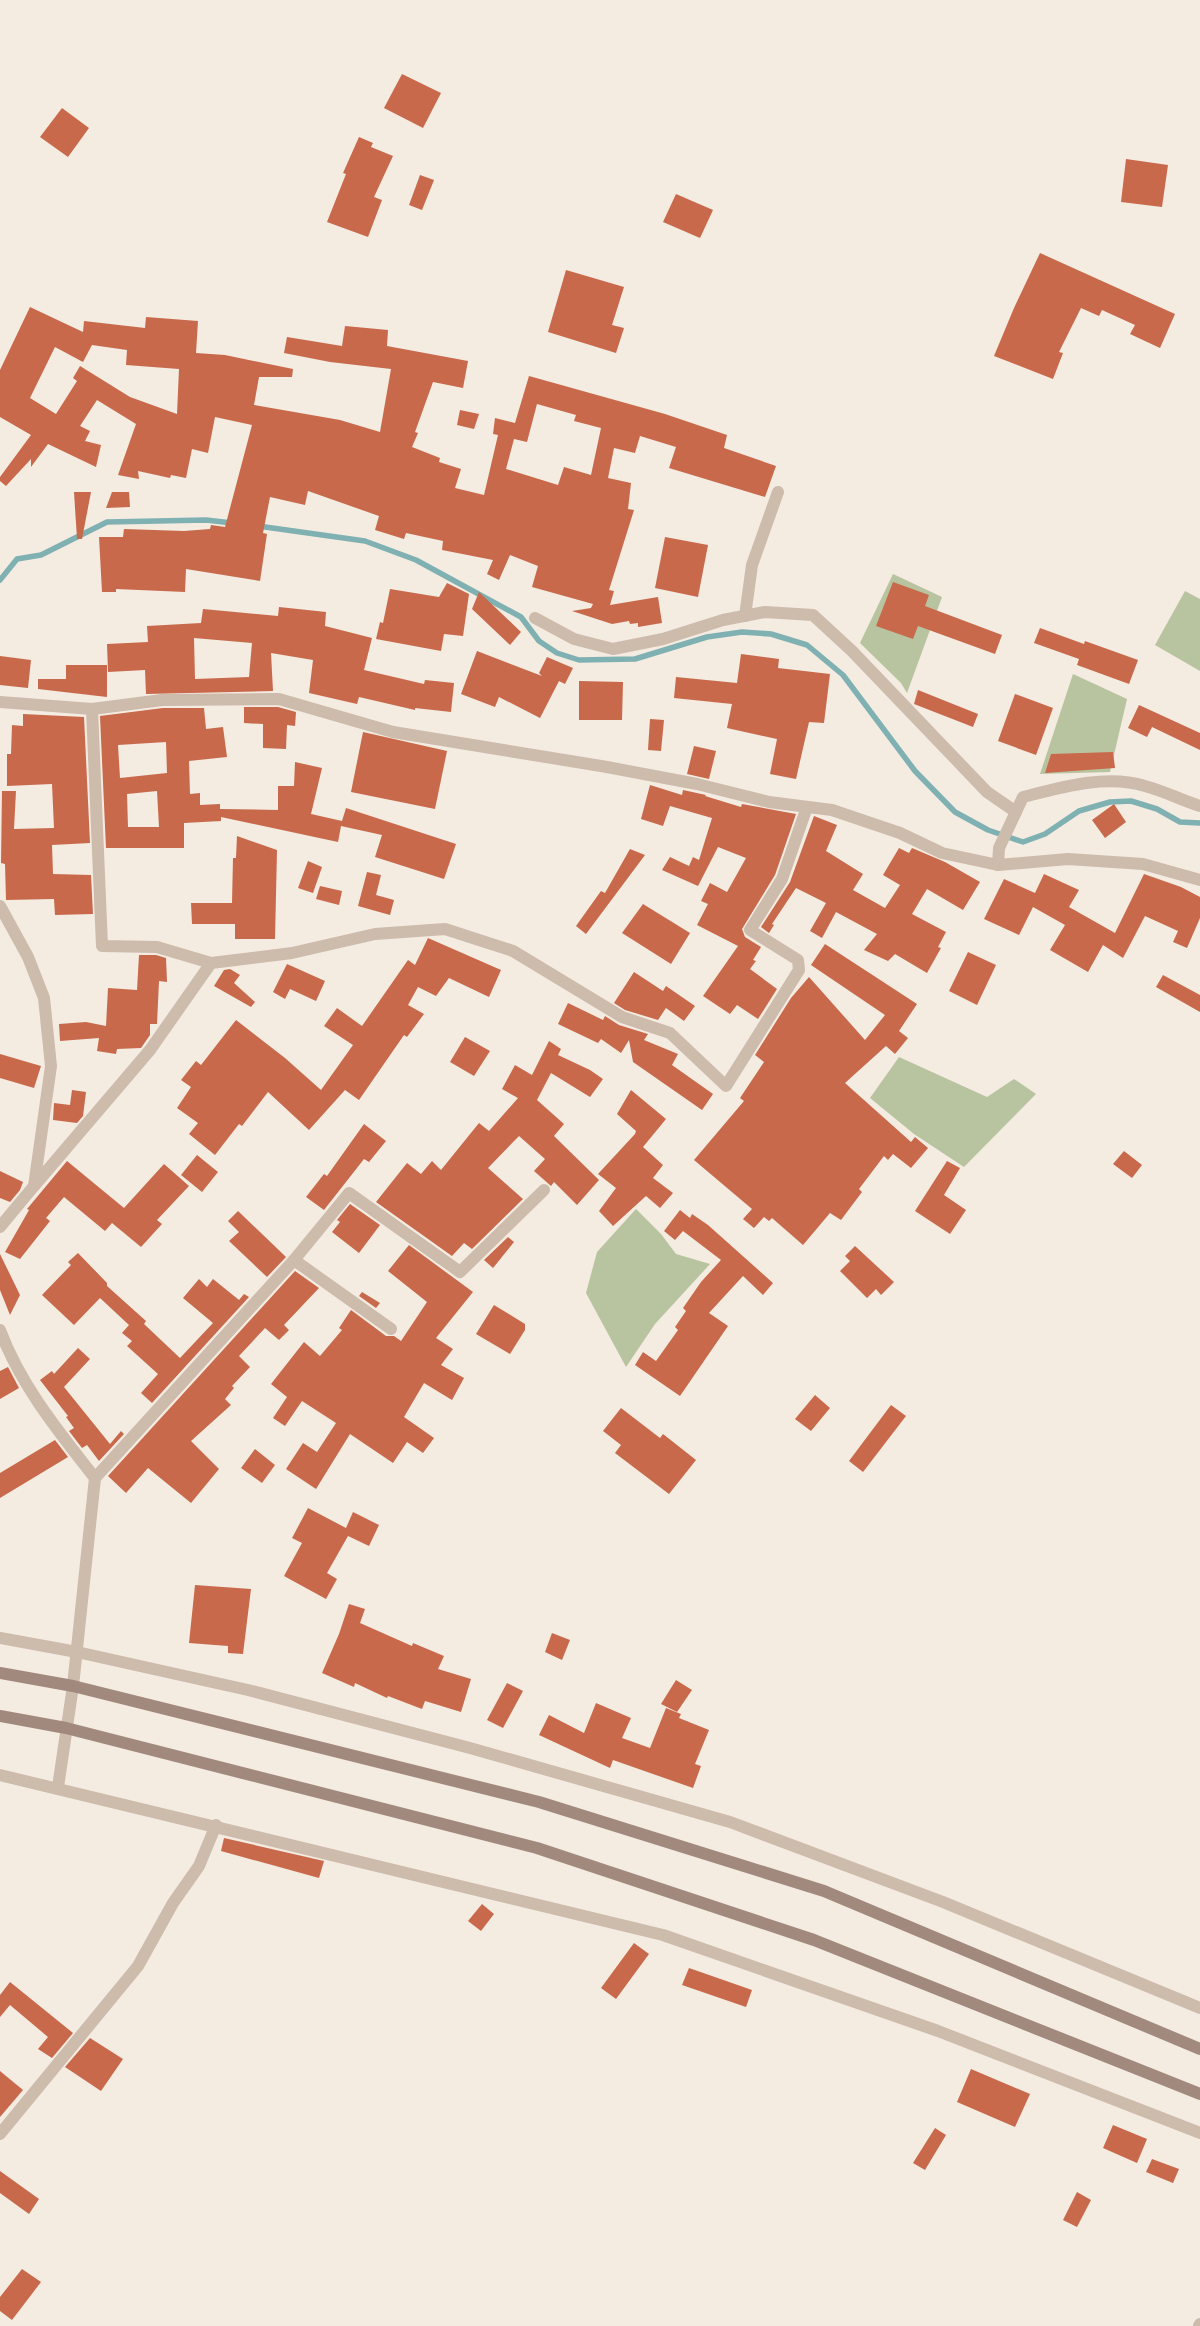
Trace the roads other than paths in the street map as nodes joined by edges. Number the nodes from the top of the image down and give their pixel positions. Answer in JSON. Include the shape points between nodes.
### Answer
{"nodes":[{"id":1,"x":778,"y":492,"type":"dead end"},
{"id":2,"x":745,"y":616,"type":"junction"},
{"id":3,"x":535,"y":618,"type":"dead end"},
{"id":4,"x":0,"y":702,"type":"edge"},
{"id":5,"x":92,"y":709,"type":"junction"},
{"id":6,"x":1200,"y":806,"type":"edge"},
{"id":7,"x":807,"y":807,"type":"junction"},
{"id":8,"x":1016,"y":812,"type":"junction"},
{"id":9,"x":998,"y":865,"type":"junction"},
{"id":10,"x":1200,"y":880,"type":"edge"},
{"id":11,"x":0,"y":906,"type":"edge"},
{"id":12,"x":211,"y":963,"type":"junction"},
{"id":13,"x":34,"y":1186,"type":"junction"},
{"id":14,"x":544,"y":1190,"type":"dead end"},
{"id":15,"x":0,"y":1228,"type":"edge"},
{"id":16,"x":294,"y":1260,"type":"junction"},
{"id":17,"x":390,"y":1329,"type":"dead end"},
{"id":18,"x":0,"y":1330,"type":"edge"},
{"id":19,"x":95,"y":1478,"type":"junction"},
{"id":20,"x":0,"y":1638,"type":"edge"},
{"id":21,"x":77,"y":1652,"type":"junction"},
{"id":22,"x":0,"y":1673,"type":"edge"},
{"id":23,"x":73,"y":1686,"type":"junction"},
{"id":24,"x":0,"y":1716,"type":"edge"},
{"id":25,"x":66,"y":1728,"type":"junction"},
{"id":26,"x":0,"y":1775,"type":"edge"},
{"id":27,"x":58,"y":1787,"type":"junction"},
{"id":28,"x":216,"y":1826,"type":"junction"},
{"id":29,"x":1200,"y":2008,"type":"edge"},
{"id":30,"x":1200,"y":2049,"type":"edge"},
{"id":31,"x":1200,"y":2094,"type":"edge"},
{"id":32,"x":1200,"y":2133,"type":"edge"},
{"id":33,"x":0,"y":2134,"type":"edge"}],
"edges":[{"from":1,"to":2,"type":"street","via":[[752,565]]},
{"from":2,"to":3,"type":"street","via":[[613,649],[574,639]]},
{"from":2,"to":8,"type":"street","via":[[765,612],[813,615],[852,651],[987,792]]},
{"from":4,"to":5,"type":"street"},
{"from":5,"to":7,"type":"street","via":[[162,700],[279,699],[393,732],[697,784],[769,802]]},
{"from":5,"to":12,"type":"street","via":[[102,946],[157,948]]},
{"from":6,"to":8,"type":"street","via":[[1145,785],[1112,781],[1071,785],[1023,797]]},
{"from":7,"to":9,"type":"street","via":[[832,810],[900,833],[942,853]]},
{"from":7,"to":12,"type":"street","via":[[782,879],[750,930],[798,960],[799,970],[726,1086],[670,1033],[622,1017],[513,950],[445,929],[375,934],[292,953]]},
{"from":8,"to":9,"type":"street","via":[[999,848]]},
{"from":9,"to":10,"type":"street","via":[[1068,859],[1143,864]]},
{"from":11,"to":13,"type":"street","via":[[28,956],[44,998],[51,1066]]},
{"from":12,"to":13,"type":"street","via":[[150,1050]]},
{"from":13,"to":15,"type":"street"},
{"from":14,"to":16,"type":"street","via":[[460,1272],[349,1193]]},
{"from":16,"to":17,"type":"street"},
{"from":16,"to":19,"type":"street"},
{"from":18,"to":19,"type":"street","via":[[17,1369],[51,1421]]},
{"from":19,"to":21,"type":"street"},
{"from":20,"to":21,"type":"street"},
{"from":21,"to":23,"type":"street"},
{"from":21,"to":29,"type":"street","via":[[248,1690],[470,1748],[730,1822],[944,1902]]},
{"from":22,"to":23,"type":"main road"},
{"from":23,"to":25,"type":"street"},
{"from":23,"to":30,"type":"main road","via":[[539,1802],[824,1891]]},
{"from":24,"to":25,"type":"main road"},
{"from":25,"to":27,"type":"street"},
{"from":25,"to":31,"type":"main road","via":[[536,1848],[814,1940]]},
{"from":26,"to":27,"type":"street"},
{"from":27,"to":28,"type":"street"},
{"from":28,"to":32,"type":"street","via":[[663,1935],[938,2031]]},
{"from":28,"to":33,"type":"street","via":[[199,1866],[173,1903],[138,1966]]}]}
